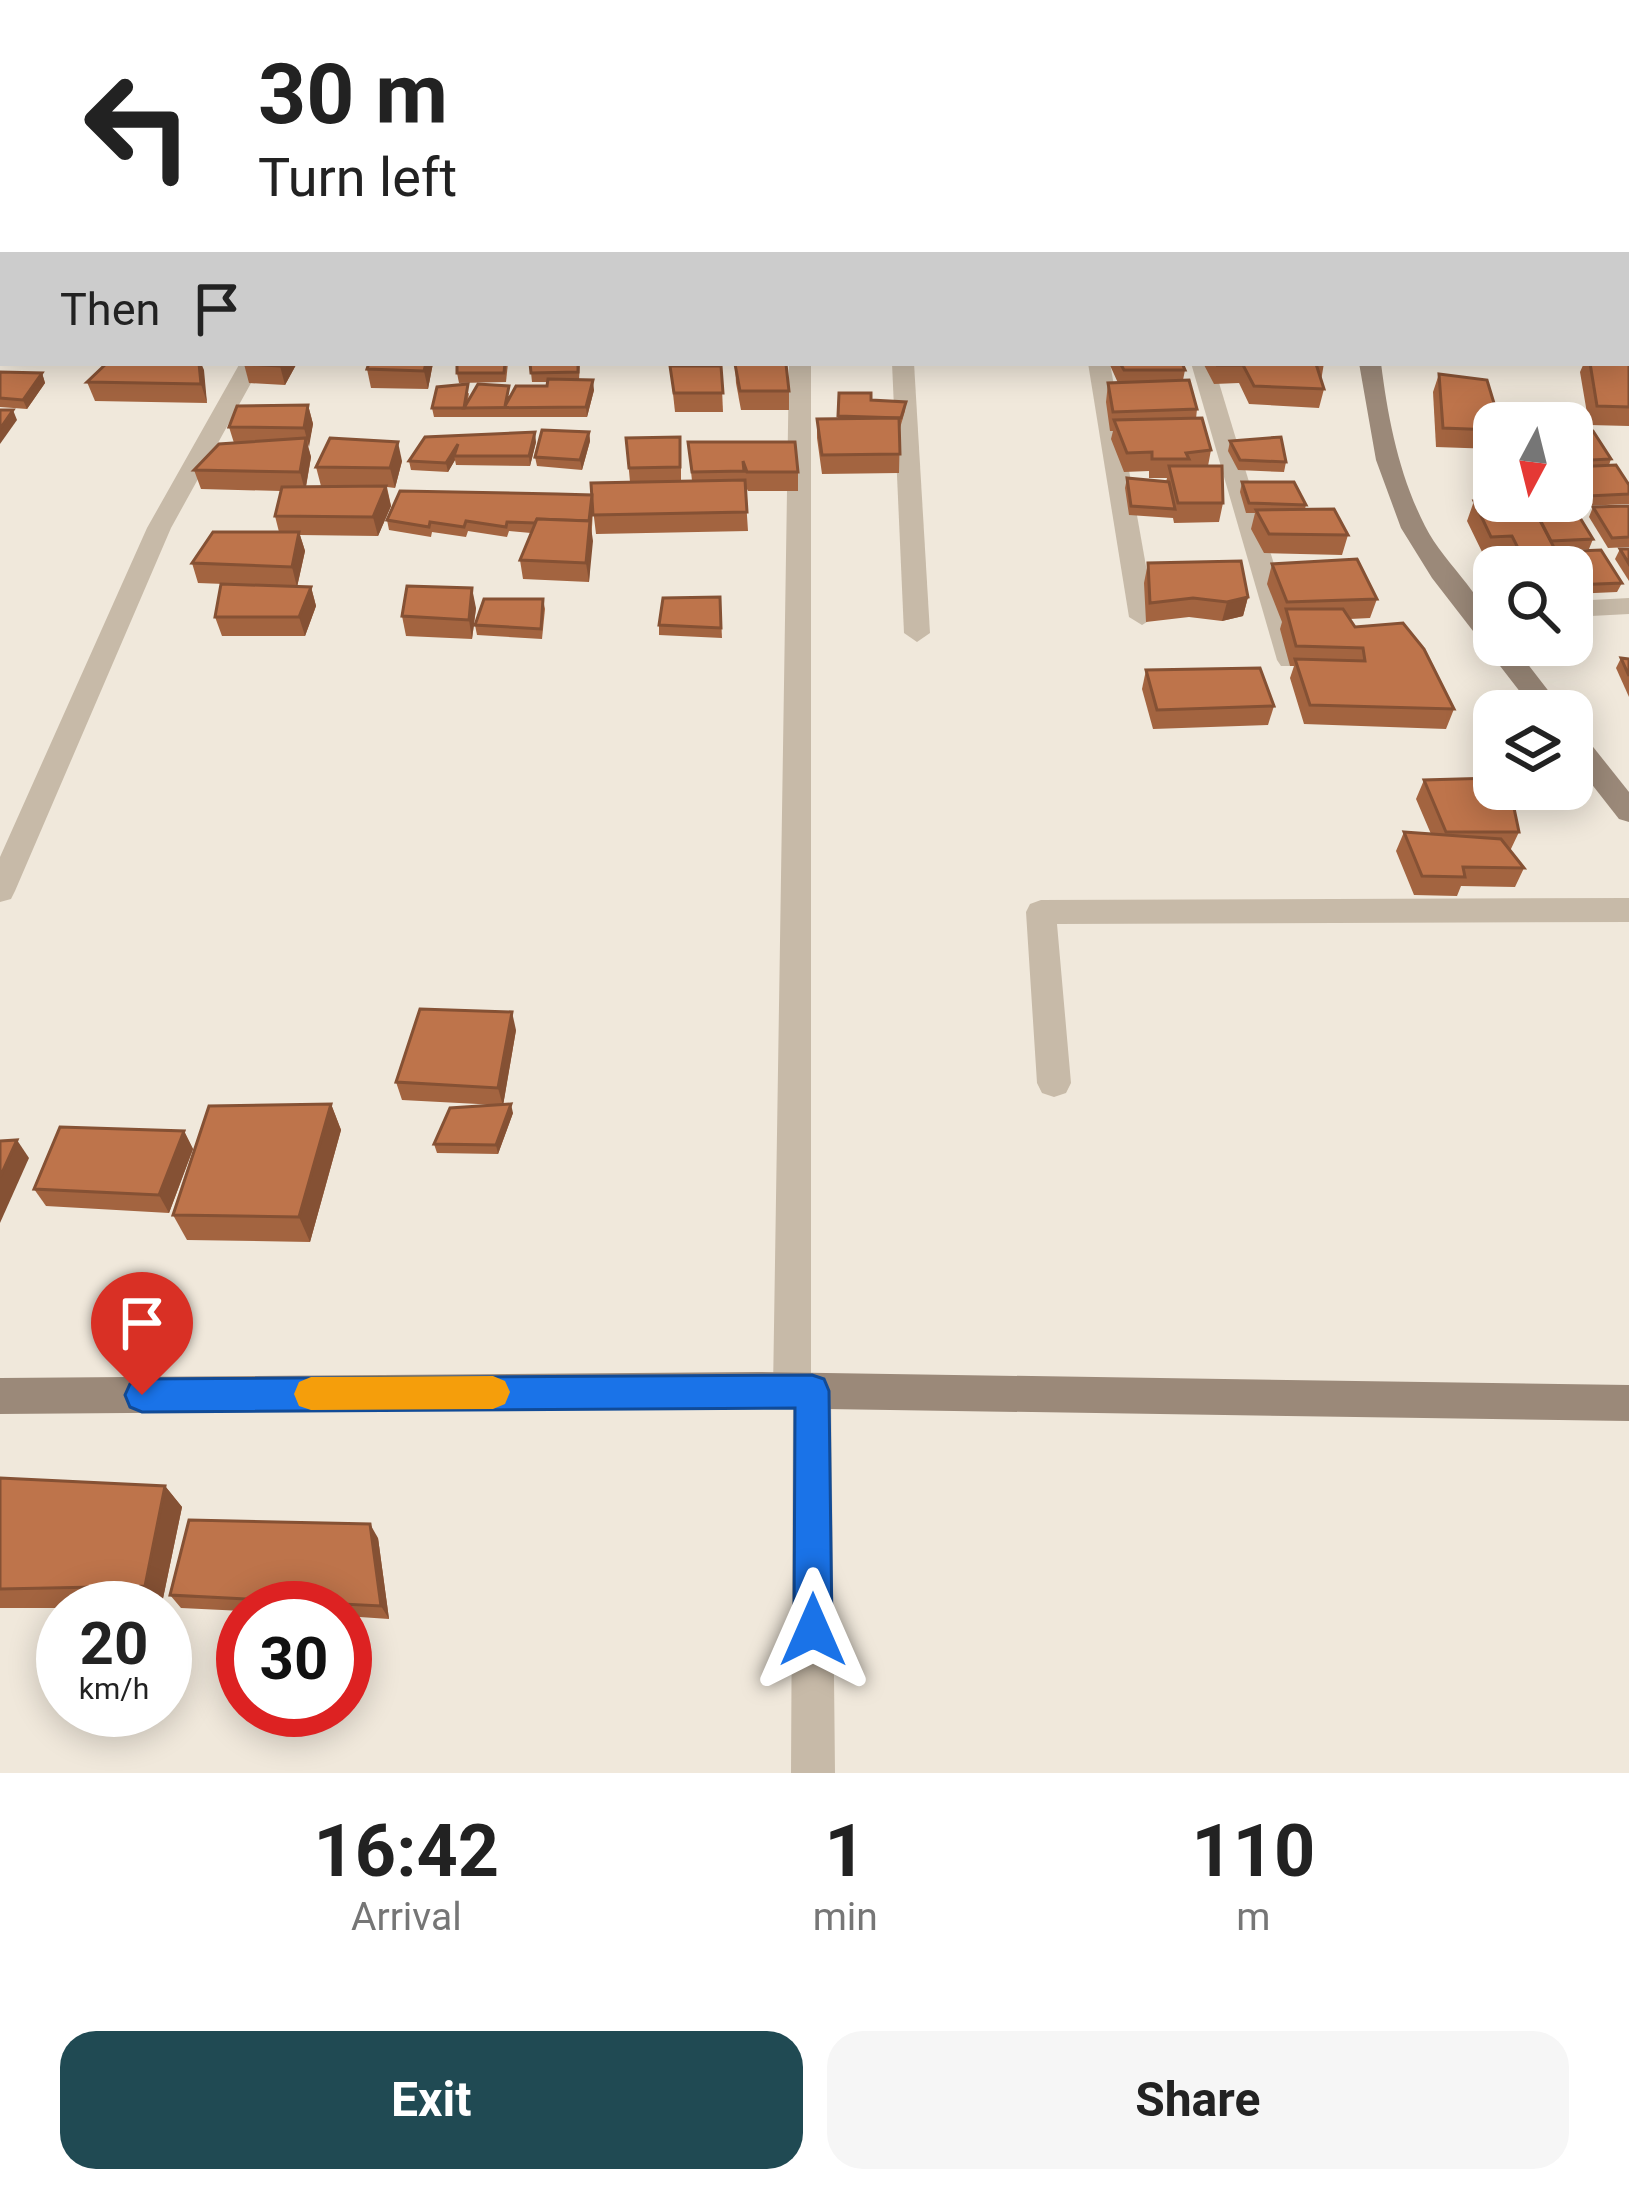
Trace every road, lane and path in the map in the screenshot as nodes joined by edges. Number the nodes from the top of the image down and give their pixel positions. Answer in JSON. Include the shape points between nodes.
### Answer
{"nodes":[{"id":1,"x":248,"y":366,"type":"edge"},
{"id":2,"x":800,"y":366,"type":"edge"},
{"id":3,"x":903,"y":366,"type":"edge"},
{"id":4,"x":1100,"y":366,"type":"edge"},
{"id":5,"x":1203,"y":366,"type":"edge"},
{"id":6,"x":1370,"y":366,"type":"edge"},
{"id":7,"x":1629,"y":606,"type":"edge"},
{"id":8,"x":1473,"y":608,"type":"edge"},
{"id":9,"x":1593,"y":609,"type":"edge"},
{"id":10,"x":1142,"y":617,"type":"dead end"},
{"id":11,"x":917,"y":633,"type":"dead end"},
{"id":12,"x":1290,"y":659,"type":"edge"},
{"id":13,"x":1593,"y":767,"type":"edge"},
{"id":14,"x":1629,"y":812,"type":"edge"},
{"id":15,"x":0,"y":891,"type":"edge"},
{"id":16,"x":1629,"y":910,"type":"edge"},
{"id":17,"x":1054,"y":1083,"type":"dead end"},
{"id":18,"x":802,"y":1391,"type":"junction"},
{"id":19,"x":0,"y":1396,"type":"edge"},
{"id":20,"x":1629,"y":1402,"type":"edge"},
{"id":21,"x":813,"y":1773,"type":"edge"}],
"edges":[{"from":1,"to":15,"type":"street","via":[[159,528]]},
{"from":2,"to":18,"type":"street"},
{"from":3,"to":11,"type":"street"},
{"from":4,"to":10,"type":"street"},
{"from":5,"to":12,"type":"street"},
{"from":6,"to":8,"type":"street","via":[[1394,482],[1425,550]]},
{"from":7,"to":9,"type":"street"},
{"from":13,"to":14,"type":"street"},
{"from":16,"to":17,"type":"street","via":[[1041,912]]},
{"from":18,"to":19,"type":"street"},
{"from":18,"to":20,"type":"street"},
{"from":18,"to":21,"type":"street"}]}
